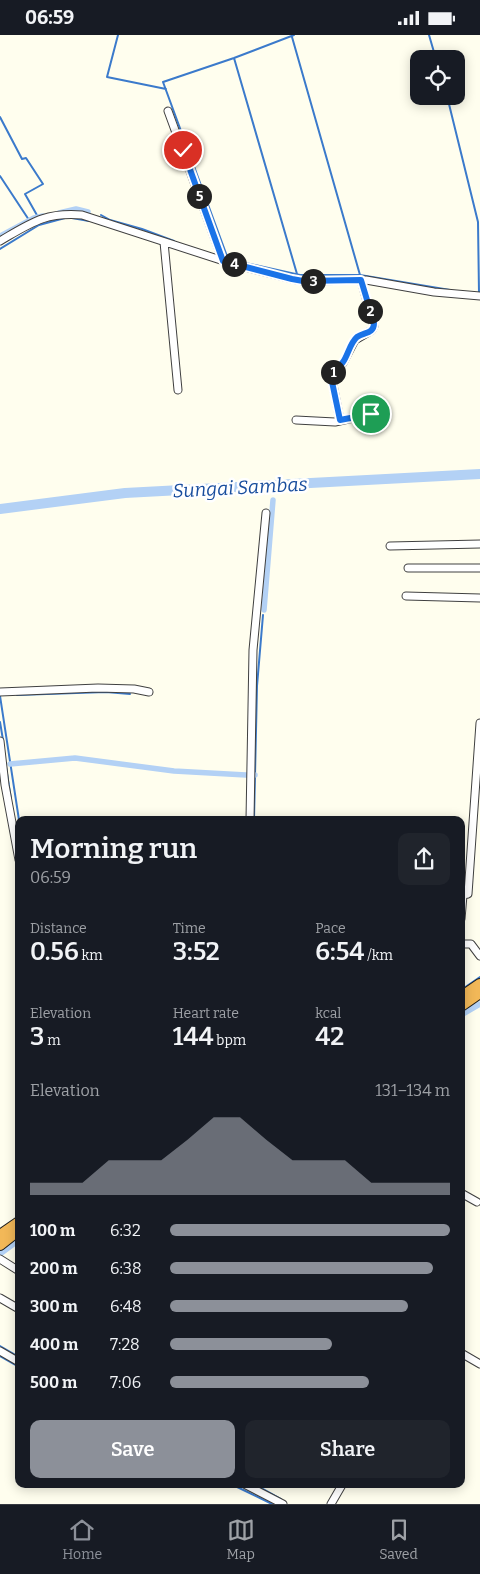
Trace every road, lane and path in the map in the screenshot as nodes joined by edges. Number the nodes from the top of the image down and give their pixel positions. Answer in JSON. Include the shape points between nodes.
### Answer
{"nodes":[{"id":1,"x":168,"y":111,"type":"dead end"},
{"id":2,"x":0,"y":241,"type":"edge"},
{"id":3,"x":164,"y":242,"type":"junction"},
{"id":4,"x":223,"y":261,"type":"junction"},
{"id":5,"x":361,"y":280,"type":"junction"},
{"id":6,"x":480,"y":296,"type":"edge"},
{"id":7,"x":178,"y":390,"type":"dead end"},
{"id":8,"x":371,"y":414,"type":"dead end"},
{"id":9,"x":296,"y":420,"type":"dead end"},
{"id":10,"x":340,"y":420,"type":"junction"},
{"id":11,"x":266,"y":513,"type":"dead end"},
{"id":12,"x":480,"y":544,"type":"edge"},
{"id":13,"x":390,"y":546,"type":"dead end"},
{"id":14,"x":408,"y":568,"type":"dead end"},
{"id":15,"x":480,"y":569,"type":"edge"},
{"id":16,"x":406,"y":596,"type":"dead end"},
{"id":17,"x":480,"y":598,"type":"edge"},
{"id":18,"x":0,"y":692,"type":"edge"},
{"id":19,"x":149,"y":692,"type":"dead end"},
{"id":20,"x":480,"y":723,"type":"edge"},
{"id":21,"x":0,"y":741,"type":"edge"},
{"id":22,"x":250,"y":816,"type":"edge"},
{"id":23,"x":15,"y":837,"type":"edge"},
{"id":24,"x":465,"y":895,"type":"edge"},
{"id":25,"x":465,"y":944,"type":"edge"},
{"id":26,"x":480,"y":956,"type":"edge"},
{"id":27,"x":480,"y":984,"type":"edge"},
{"id":28,"x":480,"y":993,"type":"edge"},
{"id":29,"x":465,"y":994,"type":"edge"},
{"id":30,"x":465,"y":1003,"type":"edge"},
{"id":31,"x":465,"y":1195,"type":"edge"},
{"id":32,"x":477,"y":1202,"type":"dead end"},
{"id":33,"x":15,"y":1230,"type":"edge"},
{"id":34,"x":15,"y":1232,"type":"edge"},
{"id":35,"x":0,"y":1235,"type":"edge"},
{"id":36,"x":0,"y":1245,"type":"edge"},
{"id":37,"x":0,"y":1259,"type":"edge"},
{"id":38,"x":15,"y":1268,"type":"edge"},
{"id":39,"x":0,"y":1298,"type":"edge"},
{"id":40,"x":15,"y":1307,"type":"edge"},
{"id":41,"x":0,"y":1351,"type":"edge"},
{"id":42,"x":465,"y":1355,"type":"edge"},
{"id":43,"x":15,"y":1360,"type":"edge"},
{"id":44,"x":480,"y":1364,"type":"edge"},
{"id":45,"x":252,"y":1488,"type":"edge"},
{"id":46,"x":340,"y":1488,"type":"edge"},
{"id":47,"x":283,"y":1504,"type":"edge"},
{"id":48,"x":331,"y":1504,"type":"edge"}],
"edges":[{"from":1,"to":4,"type":"street"},
{"from":2,"to":3,"type":"street","via":[[41,219],[66,214],[89,217]]},
{"from":3,"to":4,"type":"street"},
{"from":3,"to":7,"type":"street"},
{"from":4,"to":5,"type":"street","via":[[303,281]]},
{"from":5,"to":6,"type":"street"},
{"from":5,"to":10,"type":"street","via":[[374,326],[356,337],[343,363],[331,375]]},
{"from":8,"to":10,"type":"street"},
{"from":9,"to":10,"type":"street"},
{"from":11,"to":22,"type":"street","via":[[253,650]]},
{"from":12,"to":13,"type":"street"},
{"from":14,"to":15,"type":"street"},
{"from":16,"to":17,"type":"street"},
{"from":18,"to":19,"type":"street","via":[[98,688]]},
{"from":20,"to":24,"type":"street","via":[[468,894]]},
{"from":21,"to":23,"type":"street"},
{"from":25,"to":26,"type":"street","via":[[471,944]]},
{"from":27,"to":29,"type":"highway"},
{"from":28,"to":30,"type":"highway"},
{"from":31,"to":32,"type":"street"},
{"from":33,"to":35,"type":"highway"},
{"from":34,"to":36,"type":"highway"},
{"from":37,"to":38,"type":"street"},
{"from":39,"to":40,"type":"street"},
{"from":41,"to":43,"type":"street"},
{"from":42,"to":44,"type":"street"},
{"from":45,"to":47,"type":"street"},
{"from":46,"to":48,"type":"street"}]}
